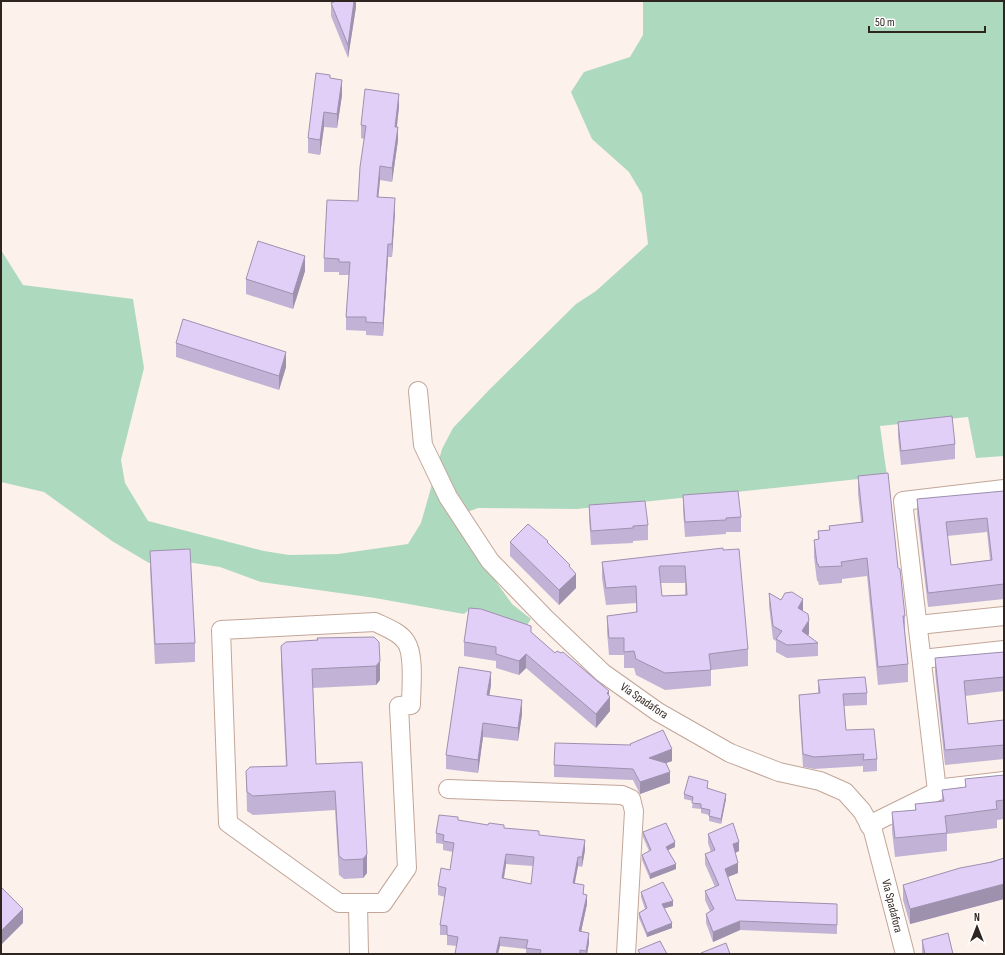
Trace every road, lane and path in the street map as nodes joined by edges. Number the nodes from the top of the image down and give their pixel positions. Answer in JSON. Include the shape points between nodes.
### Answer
{"nodes":[{"id":1,"x":418,"y":391,"type":"dead end"},
{"id":2,"x":1004,"y":489,"type":"edge"},
{"id":3,"x":1004,"y":616,"type":"edge"},
{"id":4,"x":918,"y":625,"type":"junction"},
{"id":5,"x":1004,"y":650,"type":"edge"},
{"id":6,"x":922,"y":659,"type":"junction"},
{"id":7,"x":1004,"y":781,"type":"edge"},
{"id":8,"x":448,"y":789,"type":"dead end"},
{"id":9,"x":937,"y":791,"type":"junction"},
{"id":10,"x":870,"y":825,"type":"junction"},
{"id":11,"x":358,"y":904,"type":"junction"},
{"id":12,"x":359,"y":954,"type":"edge"},
{"id":13,"x":626,"y":954,"type":"edge"},
{"id":14,"x":905,"y":954,"type":"edge"}],
"edges":[{"from":1,"to":10,"type":"street","name":"Via Spadafora","via":[[423,445],[448,497],[490,561],[551,624],[603,673],[658,712],[730,753],[779,772],[820,781],[845,792],[862,811]]},
{"from":2,"to":4,"type":"street","via":[[903,501]]},
{"from":3,"to":4,"type":"street"},
{"from":4,"to":6,"type":"street"},
{"from":5,"to":6,"type":"street"},
{"from":6,"to":9,"type":"street"},
{"from":7,"to":9,"type":"street"},
{"from":8,"to":13,"type":"street","via":[[622,795],[631,799],[634,811]]},
{"from":9,"to":10,"type":"street"},
{"from":10,"to":14,"type":"street","name":"Via Spadafora"},
{"from":11,"to":11,"type":"street","via":[[339,903],[228,823],[221,630],[375,622],[391,629],[406,642],[410,653],[412,705],[399,706],[407,868],[383,903]]},
{"from":11,"to":12,"type":"street"}]}
